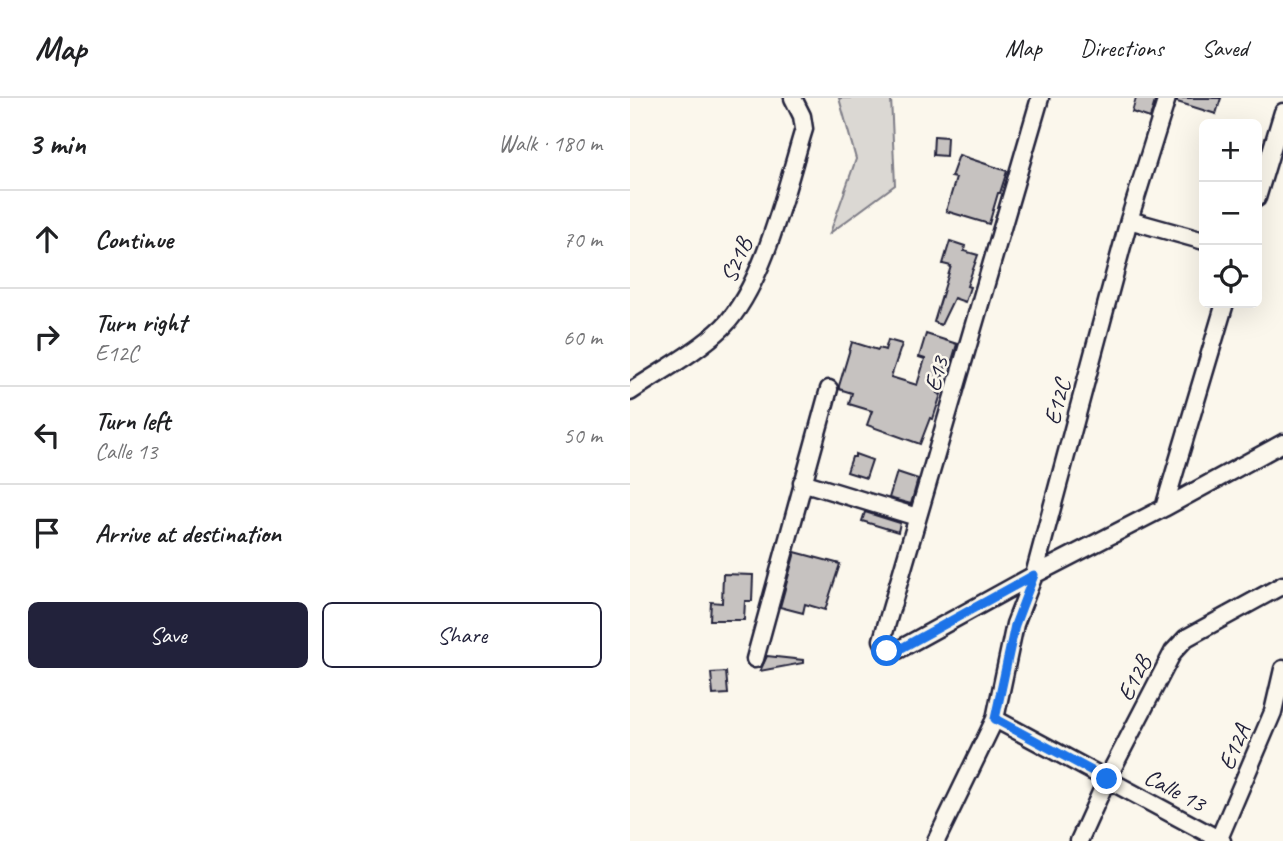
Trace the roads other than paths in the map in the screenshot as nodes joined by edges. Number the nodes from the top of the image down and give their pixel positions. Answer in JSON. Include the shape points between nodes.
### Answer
{"nodes":[{"id":1,"x":793,"y":98,"type":"edge"},
{"id":2,"x":1040,"y":98,"type":"edge"},
{"id":3,"x":1167,"y":98,"type":"edge"},
{"id":4,"x":1283,"y":112,"type":"edge"},
{"id":5,"x":1262,"y":182,"type":"edge"},
{"id":6,"x":1129,"y":220,"type":"junction"},
{"id":7,"x":1199,"y":240,"type":"edge"},
{"id":8,"x":1224,"y":308,"type":"edge"},
{"id":9,"x":829,"y":389,"type":"dead end"},
{"id":10,"x":630,"y":392,"type":"edge"},
{"id":11,"x":1283,"y":443,"type":"edge"},
{"id":12,"x":802,"y":482,"type":"junction"},
{"id":13,"x":1164,"y":508,"type":"junction"},
{"id":14,"x":917,"y":517,"type":"junction"},
{"id":15,"x":1034,"y":575,"type":"junction"},
{"id":16,"x":1283,"y":585,"type":"edge"},
{"id":17,"x":755,"y":659,"type":"dead end"},
{"id":18,"x":1283,"y":668,"type":"edge"},
{"id":19,"x":995,"y":719,"type":"junction"},
{"id":20,"x":1107,"y":779,"type":"junction"},
{"id":21,"x":1220,"y":840,"type":"edge"},
{"id":22,"x":936,"y":841,"type":"edge"},
{"id":23,"x":1079,"y":841,"type":"edge"}],
"edges":[{"from":1,"to":10,"type":"street","name":"S21B","via":[[804,129],[766,250],[744,300],[697,349]]},
{"from":2,"to":14,"type":"street","name":"E13"},
{"from":3,"to":6,"type":"street","name":"E12C"},
{"from":4,"to":5,"type":"street"},
{"from":6,"to":7,"type":"street"},
{"from":6,"to":15,"type":"street","name":"E12C"},
{"from":8,"to":13,"type":"street"},
{"from":9,"to":12,"type":"street"},
{"from":11,"to":13,"type":"street"},
{"from":12,"to":14,"type":"street"},
{"from":12,"to":17,"type":"street"},
{"from":13,"to":15,"type":"street"},
{"from":14,"to":15,"type":"street","name":"E13","via":[[882,640],[887,651],[898,650]]},
{"from":15,"to":19,"type":"street","name":"E12C","via":[[1015,625]]},
{"from":16,"to":20,"type":"street","name":"E12B","via":[[1186,638],[1173,652]]},
{"from":18,"to":21,"type":"street","name":"E12A","via":[[1273,712]]},
{"from":19,"to":20,"type":"street","name":"Calle 13"},
{"from":19,"to":22,"type":"street","name":"E12C"},
{"from":20,"to":21,"type":"street","name":"Calle 13"},
{"from":20,"to":23,"type":"street","name":"E12B"}]}
